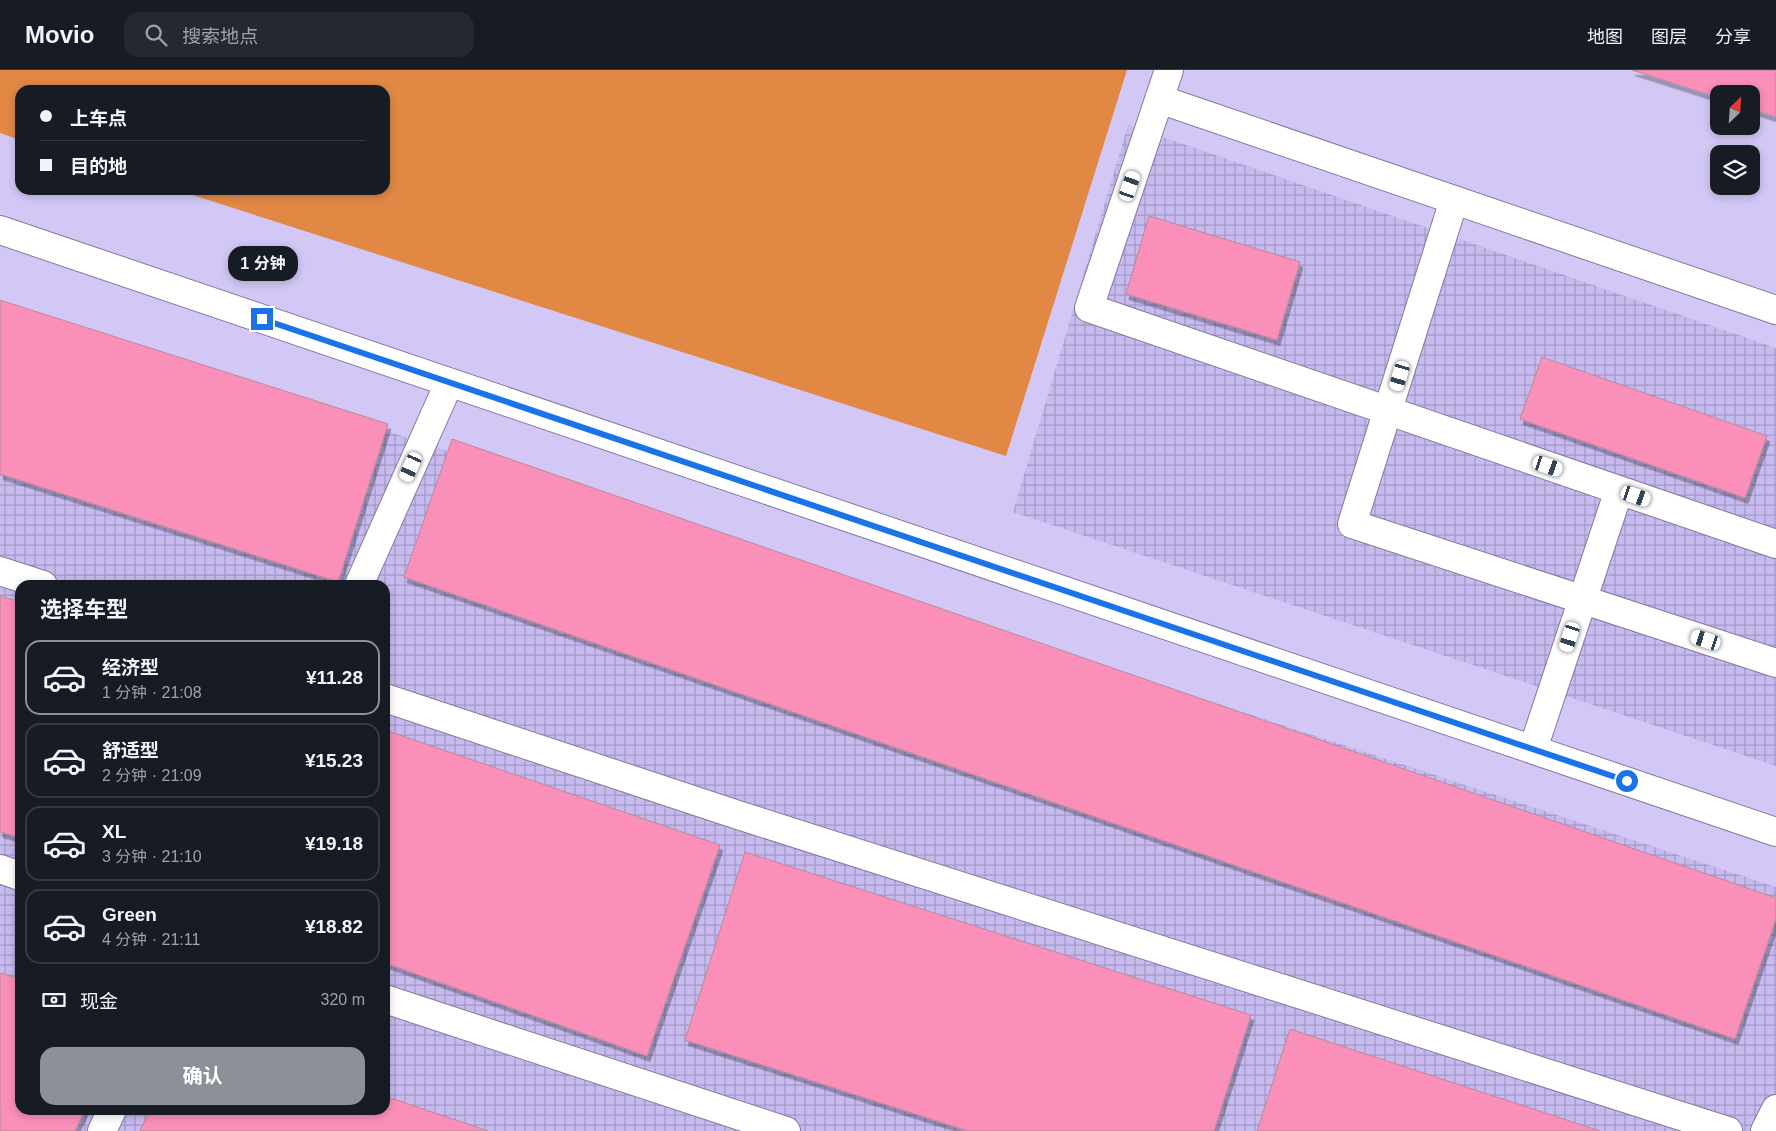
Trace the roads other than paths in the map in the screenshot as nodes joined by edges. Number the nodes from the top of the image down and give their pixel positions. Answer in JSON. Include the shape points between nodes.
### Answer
{"nodes":[{"id":1,"x":1169,"y":70,"type":"edge"},
{"id":2,"x":1159,"y":99,"type":"junction"},
{"id":3,"x":1454,"y":200,"type":"junction"},
{"id":4,"x":0,"y":230,"type":"edge"},
{"id":5,"x":1776,"y":310,"type":"edge"},
{"id":6,"x":448,"y":383,"type":"junction"},
{"id":7,"x":1389,"y":411,"type":"junction"},
{"id":8,"x":1619,"y":490,"type":"junction"},
{"id":9,"x":1776,"y":544,"type":"edge"},
{"id":10,"x":0,"y":571,"type":"edge"},
{"id":11,"x":28,"y":580,"type":"edge"},
{"id":12,"x":361,"y":580,"type":"edge"},
{"id":13,"x":1583,"y":600,"type":"junction"},
{"id":14,"x":1776,"y":663,"type":"edge"},
{"id":15,"x":390,"y":700,"type":"edge"},
{"id":16,"x":1533,"y":749,"type":"junction"},
{"id":17,"x":1776,"y":832,"type":"edge"},
{"id":18,"x":0,"y":869,"type":"edge"},
{"id":19,"x":15,"y":874,"type":"edge"},
{"id":20,"x":390,"y":1001,"type":"edge"},
{"id":21,"x":1776,"y":1109,"type":"edge"},
{"id":22,"x":110,"y":1115,"type":"edge"},
{"id":23,"x":102,"y":1131,"type":"edge"},
{"id":24,"x":786,"y":1131,"type":"edge"},
{"id":25,"x":1728,"y":1131,"type":"edge"},
{"id":26,"x":1765,"y":1131,"type":"edge"}],
"edges":[{"from":1,"to":2,"type":"street"},
{"from":2,"to":3,"type":"street"},
{"from":2,"to":7,"type":"street","via":[[1089,308]]},
{"from":3,"to":5,"type":"street"},
{"from":3,"to":7,"type":"street"},
{"from":4,"to":6,"type":"street"},
{"from":6,"to":12,"type":"street"},
{"from":6,"to":16,"type":"street"},
{"from":7,"to":8,"type":"street"},
{"from":7,"to":13,"type":"street","via":[[1352,524]]},
{"from":8,"to":9,"type":"street"},
{"from":8,"to":13,"type":"street"},
{"from":10,"to":11,"type":"street"},
{"from":13,"to":14,"type":"street"},
{"from":13,"to":16,"type":"street"},
{"from":15,"to":25,"type":"street","via":[[738,815]]},
{"from":16,"to":17,"type":"street"},
{"from":18,"to":19,"type":"street"},
{"from":20,"to":24,"type":"street"},
{"from":21,"to":26,"type":"street"},
{"from":22,"to":23,"type":"street"}]}
